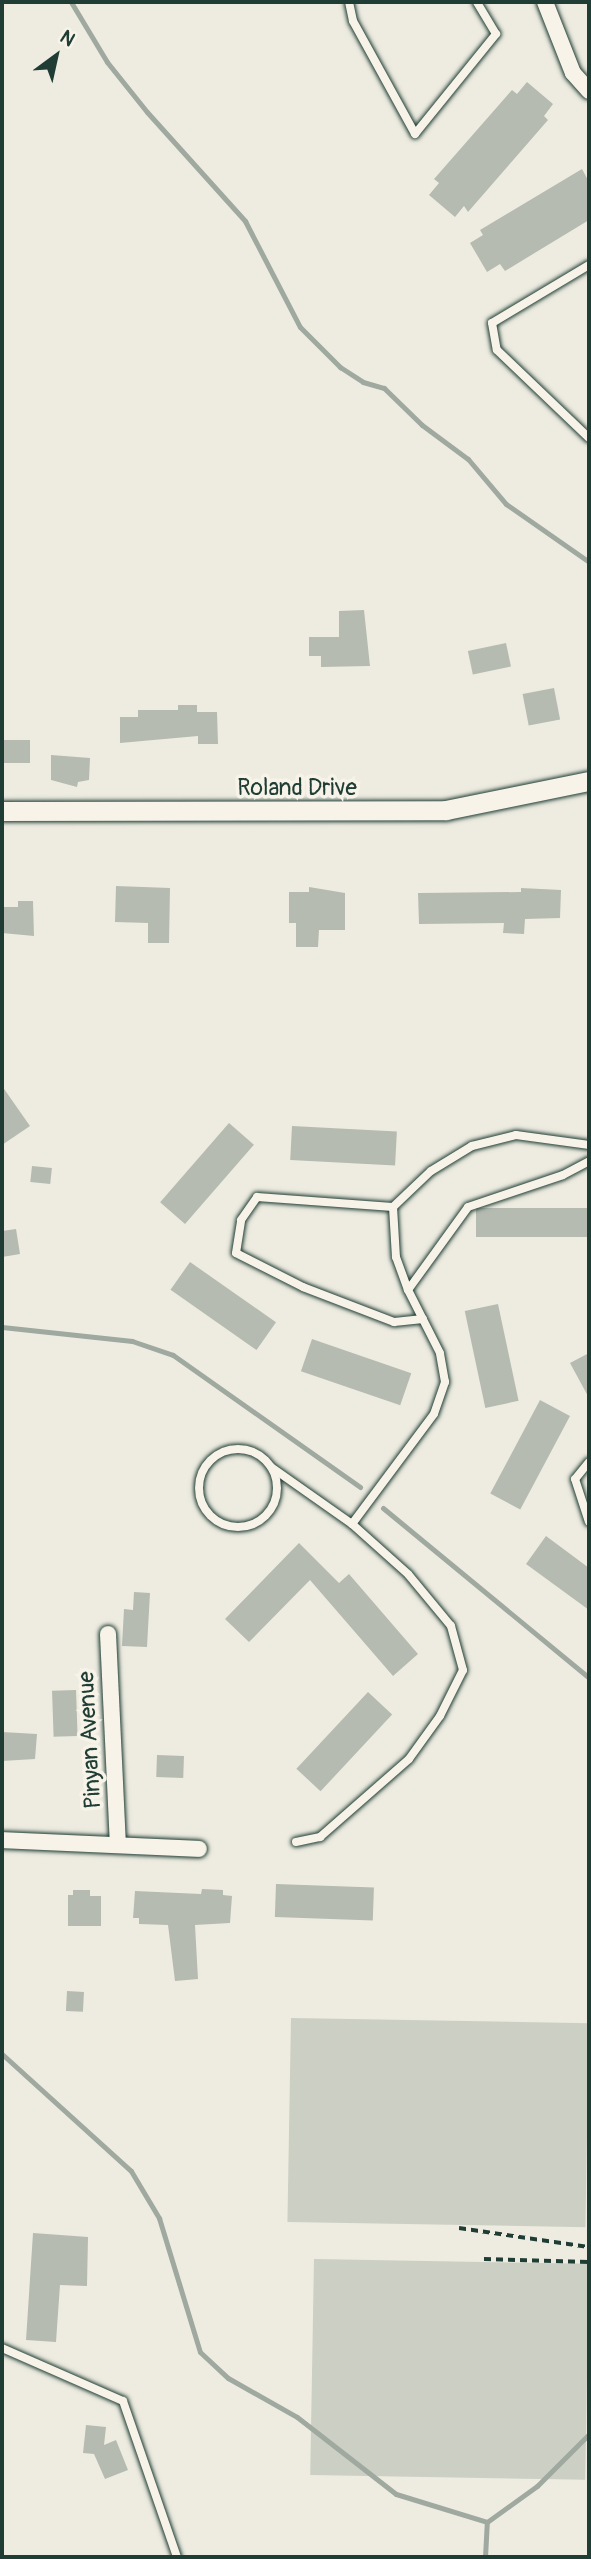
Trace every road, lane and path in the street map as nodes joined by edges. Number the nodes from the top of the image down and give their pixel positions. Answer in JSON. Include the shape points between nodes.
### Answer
{"nodes":[{"id":1,"x":349,"y":2,"type":"edge"},
{"id":2,"x":477,"y":2,"type":"edge"},
{"id":3,"x":545,"y":2,"type":"edge"},
{"id":4,"x":589,"y":91,"type":"edge"},
{"id":5,"x":589,"y":265,"type":"edge"},
{"id":6,"x":589,"y":438,"type":"edge"},
{"id":7,"x":589,"y":781,"type":"edge"},
{"id":8,"x":2,"y":811,"type":"edge"},
{"id":9,"x":589,"y":1145,"type":"edge"},
{"id":10,"x":589,"y":1161,"type":"edge"},
{"id":11,"x":393,"y":1207,"type":"junction"},
{"id":12,"x":408,"y":1290,"type":"junction"},
{"id":13,"x":422,"y":1319,"type":"junction"},
{"id":14,"x":589,"y":1462,"type":"edge"},
{"id":15,"x":269,"y":1466,"type":"junction"},
{"id":16,"x":589,"y":1522,"type":"edge"},
{"id":17,"x":352,"y":1524,"type":"junction"},
{"id":18,"x":108,"y":1634,"type":"dead end"},
{"id":19,"x":2,"y":1840,"type":"edge"},
{"id":20,"x":296,"y":1842,"type":"dead end"},
{"id":21,"x":118,"y":1845,"type":"junction"},
{"id":22,"x":198,"y":1849,"type":"dead end"},
{"id":23,"x":459,"y":2228,"type":"dead end"},
{"id":24,"x":589,"y":2247,"type":"edge"},
{"id":25,"x":484,"y":2259,"type":"dead end"},
{"id":26,"x":589,"y":2262,"type":"edge"},
{"id":27,"x":2,"y":2348,"type":"edge"},
{"id":28,"x":177,"y":2557,"type":"edge"}],
"edges":[{"from":1,"to":2,"type":"lane","via":[[353,22],[415,134],[496,34]]},
{"from":3,"to":4,"type":"street","via":[[573,73]]},
{"from":5,"to":6,"type":"lane","via":[[492,323],[497,349]]},
{"from":7,"to":8,"type":"street","name":"Roland Drive","via":[[446,810]]},
{"from":9,"to":11,"type":"lane","via":[[550,1136],[516,1135],[472,1146],[430,1171]]},
{"from":10,"to":12,"type":"lane","via":[[563,1175],[468,1207]]},
{"from":11,"to":12,"type":"lane","via":[[396,1256]]},
{"from":11,"to":13,"type":"lane","via":[[257,1197],[241,1220],[236,1253],[303,1287],[394,1322]]},
{"from":12,"to":13,"type":"lane"},
{"from":13,"to":17,"type":"lane","via":[[440,1353],[445,1382],[434,1413]]},
{"from":14,"to":16,"type":"lane","via":[[575,1479]]},
{"from":15,"to":15,"type":"lane","via":[[261,1457],[237,1449],[215,1457],[206,1465],[199,1489],[207,1512],[229,1526],[242,1527],[266,1515],[277,1491]]},
{"from":15,"to":17,"type":"lane"},
{"from":17,"to":20,"type":"lane","via":[[408,1574],[451,1626],[463,1670],[440,1716],[409,1759],[320,1837]]},
{"from":18,"to":21,"type":"street","name":"Pinyan Avenue"},
{"from":19,"to":21,"type":"street"},
{"from":21,"to":22,"type":"street"},
{"from":23,"to":24,"type":"path"},
{"from":25,"to":26,"type":"path"},
{"from":27,"to":28,"type":"lane","via":[[122,2401]]}]}
